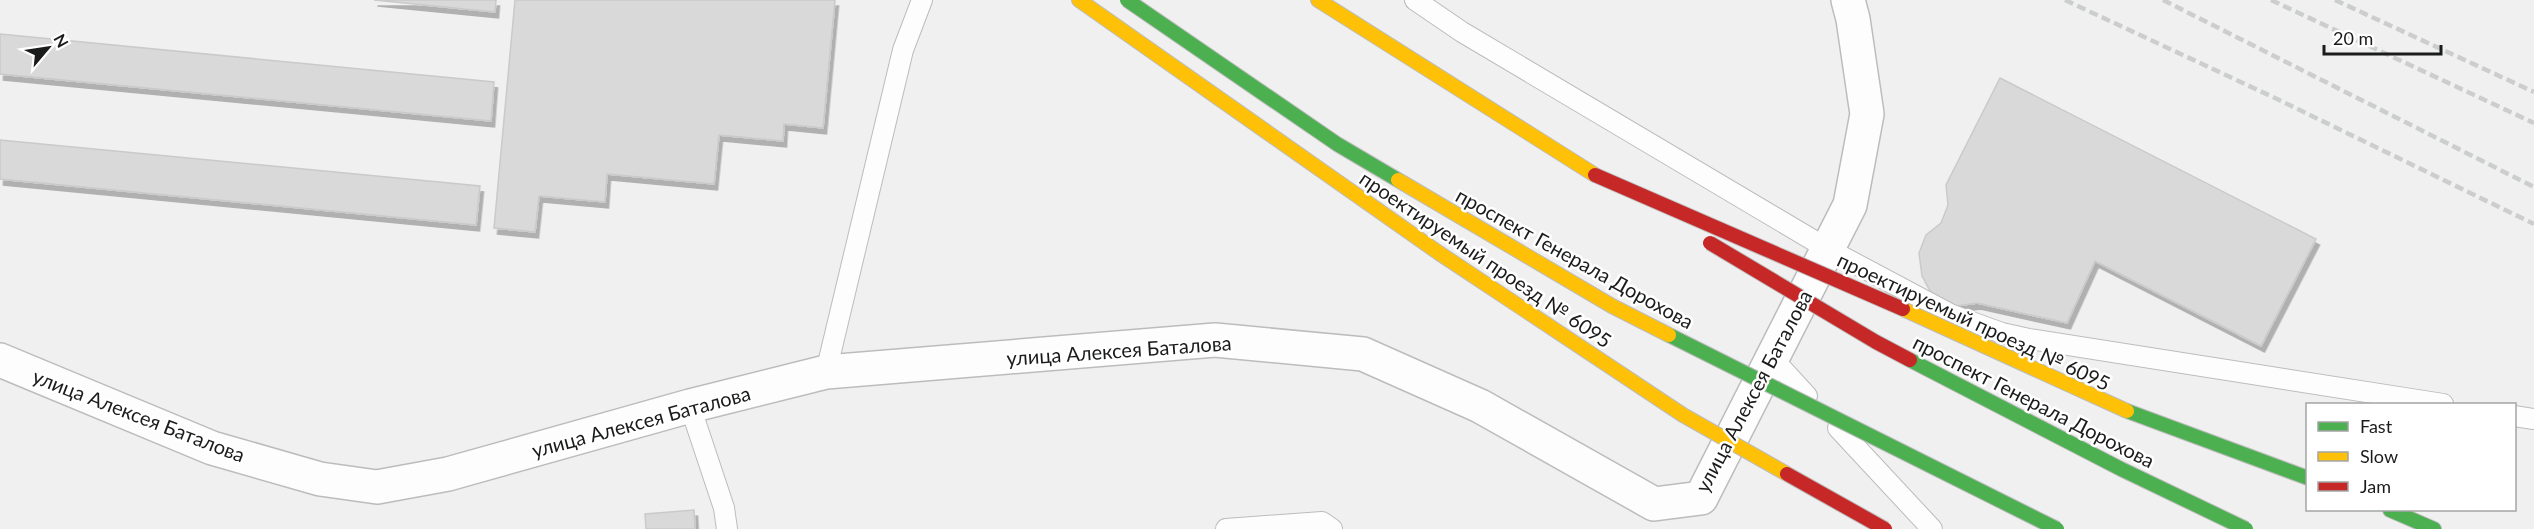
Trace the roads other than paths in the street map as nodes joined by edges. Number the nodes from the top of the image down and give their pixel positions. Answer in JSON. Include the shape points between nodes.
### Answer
{"nodes":[{"id":1,"x":922,"y":0,"type":"edge"},
{"id":2,"x":1079,"y":0,"type":"edge"},
{"id":3,"x":1127,"y":0,"type":"edge"},
{"id":4,"x":1318,"y":0,"type":"edge"},
{"id":5,"x":1415,"y":0,"type":"edge"},
{"id":6,"x":1848,"y":0,"type":"edge"},
{"id":7,"x":1595,"y":175,"type":"junction"},
{"id":8,"x":1828,"y":249,"type":"junction"},
{"id":9,"x":1772,"y":358,"type":"junction"},
{"id":10,"x":0,"y":360,"type":"edge"},
{"id":11,"x":826,"y":372,"type":"junction"},
{"id":12,"x":2431,"y":403,"type":"edge"},
{"id":13,"x":690,"y":406,"type":"junction"},
{"id":14,"x":2516,"y":416,"type":"edge"},
{"id":15,"x":2534,"y":419,"type":"edge"},
{"id":16,"x":2306,"y":478,"type":"edge"},
{"id":17,"x":2392,"y":511,"type":"edge"},
{"id":18,"x":727,"y":529,"type":"edge"},
{"id":19,"x":1226,"y":529,"type":"edge"},
{"id":20,"x":1332,"y":529,"type":"edge"},
{"id":21,"x":1885,"y":529,"type":"edge"},
{"id":22,"x":1932,"y":529,"type":"edge"},
{"id":23,"x":2057,"y":529,"type":"edge"},
{"id":24,"x":2246,"y":529,"type":"edge"},
{"id":25,"x":2434,"y":529,"type":"edge"}],
"edges":[{"from":1,"to":11,"type":"lane","via":[[903,50]]},
{"from":2,"to":21,"type":"main road","name":"проектируемый проезд № 6095","bridge":true,"via":[[1439,253],[1683,415]]},
{"from":3,"to":23,"type":"main road","name":"проспект Генерала Дорохова","bridge":true,"via":[[1337,144],[1612,306]]},
{"from":4,"to":7,"type":"main road","name":"проспект Генерала Дорохова"},
{"from":5,"to":8,"type":"lane"},
{"from":6,"to":8,"type":"street","name":"улица Алексея Баталова","via":[[1867,114],[1850,205]]},
{"from":7,"to":16,"type":"main road","name":"проектируемый проезд № 6095","bridge":true,"via":[[1882,299],[2115,407]]},
{"from":7,"to":24,"type":"main road","name":"проспект Генерала Дорохова","bridge":true,"via":[[1876,342]]},
{"from":8,"to":9,"type":"street","name":"улица Алексея Баталова"},
{"from":8,"to":12,"type":"lane","via":[[1952,315],[2002,333]]},
{"from":9,"to":11,"type":"street","name":"улица Алексея Баталова","via":[[1701,498],[1654,504],[1480,406],[1363,354],[1215,340]]},
{"from":9,"to":22,"type":"lane"},
{"from":10,"to":13,"type":"street","name":"улица Алексея Баталова","via":[[212,448],[320,479],[377,487],[448,474]]},
{"from":11,"to":13,"type":"street","name":"улица Алексея Баталова"},
{"from":13,"to":18,"type":"lane","via":[[724,508]]},
{"from":14,"to":15,"type":"lane"},
{"from":17,"to":25,"type":"main road"},
{"from":19,"to":20,"type":"lane","via":[[1322,522]]}]}
